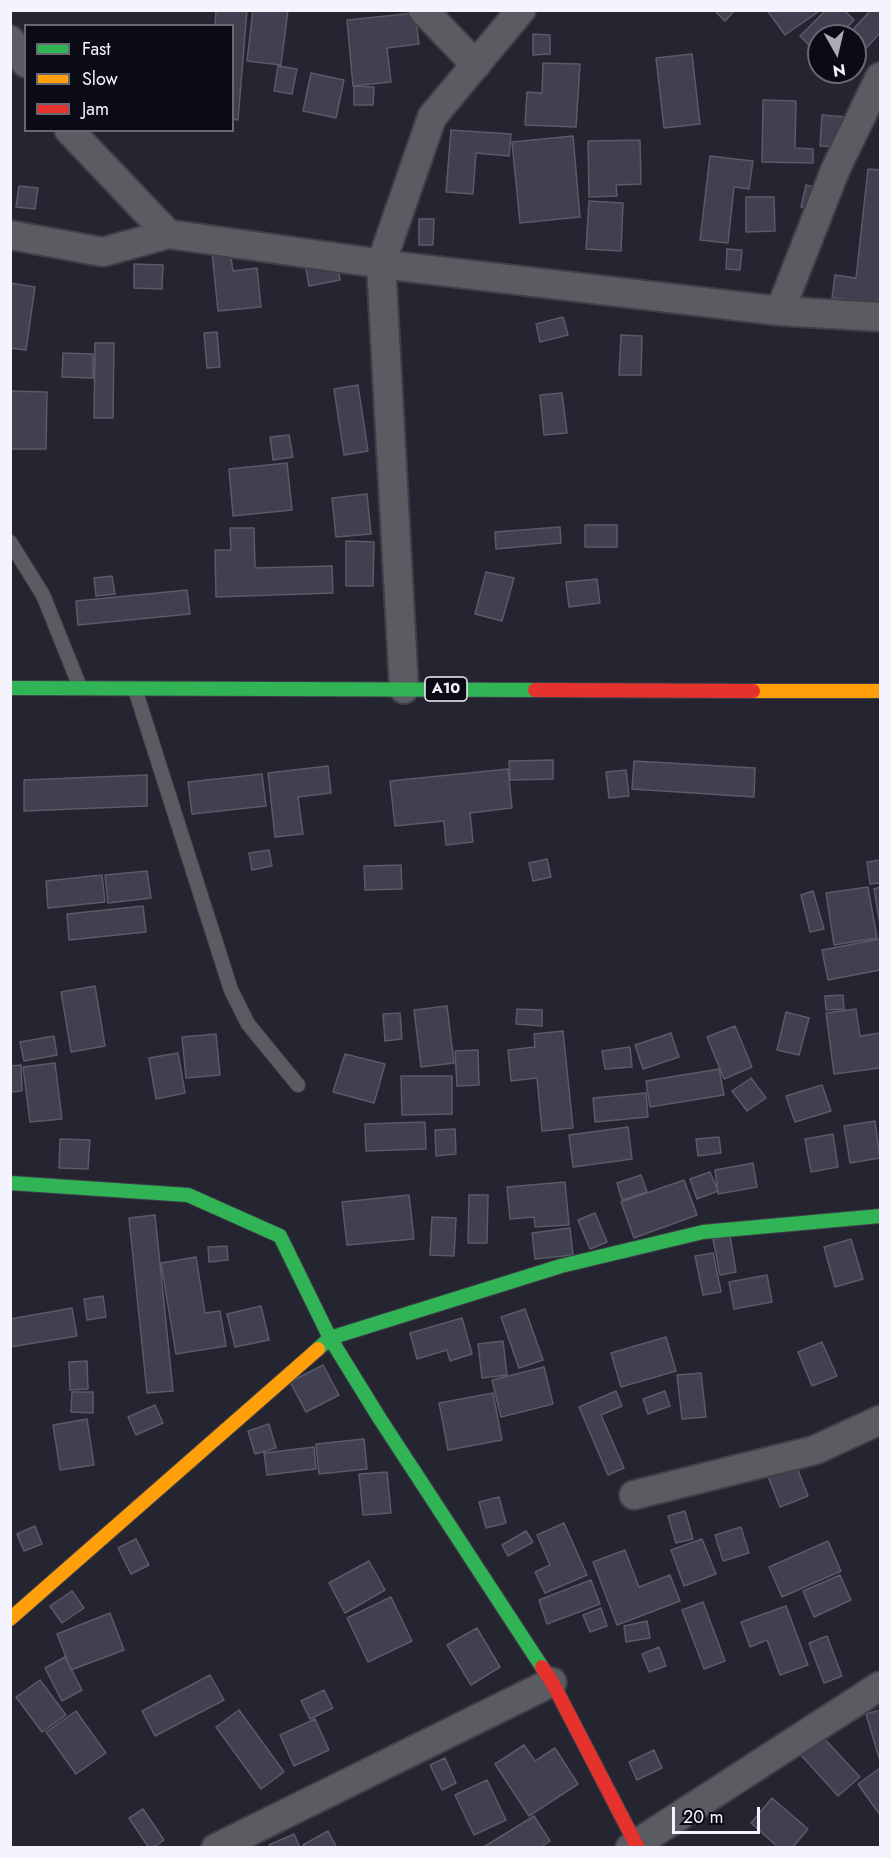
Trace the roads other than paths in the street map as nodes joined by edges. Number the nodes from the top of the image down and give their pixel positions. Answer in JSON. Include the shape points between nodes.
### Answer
{"nodes":[{"id":1,"x":423,"y":10,"type":"edge"},
{"id":2,"x":521,"y":10,"type":"edge"},
{"id":3,"x":10,"y":40,"type":"edge"},
{"id":4,"x":24,"y":60,"type":"edge"},
{"id":5,"x":476,"y":65,"type":"junction"},
{"id":6,"x":880,"y":77,"type":"edge"},
{"id":7,"x":71,"y":132,"type":"edge"},
{"id":8,"x":168,"y":234,"type":"junction"},
{"id":9,"x":10,"y":235,"type":"edge"},
{"id":10,"x":381,"y":264,"type":"junction"},
{"id":11,"x":780,"y":311,"type":"junction"},
{"id":12,"x":880,"y":317,"type":"edge"},
{"id":13,"x":10,"y":542,"type":"edge"},
{"id":14,"x":10,"y":688,"type":"edge"},
{"id":15,"x":81,"y":688,"type":"junction"},
{"id":16,"x":135,"y":689,"type":"junction"},
{"id":17,"x":404,"y":689,"type":"junction"},
{"id":18,"x":880,"y":691,"type":"edge"},
{"id":19,"x":298,"y":1085,"type":"dead end"},
{"id":20,"x":10,"y":1183,"type":"edge"},
{"id":21,"x":880,"y":1215,"type":"edge"},
{"id":22,"x":330,"y":1338,"type":"junction"},
{"id":23,"x":880,"y":1420,"type":"edge"},
{"id":24,"x":634,"y":1495,"type":"dead end"},
{"id":25,"x":10,"y":1619,"type":"edge"},
{"id":26,"x":552,"y":1682,"type":"junction"},
{"id":27,"x":880,"y":1686,"type":"edge"},
{"id":28,"x":634,"y":1846,"type":"edge"},
{"id":29,"x":216,"y":1848,"type":"edge"}],
"edges":[{"from":1,"to":5,"type":"street"},
{"from":2,"to":5,"type":"street"},
{"from":3,"to":4,"type":"street"},
{"from":5,"to":10,"type":"street","via":[[432,117]]},
{"from":6,"to":11,"type":"street","via":[[836,168]]},
{"from":7,"to":8,"type":"street"},
{"from":8,"to":9,"type":"street","via":[[103,252]]},
{"from":8,"to":10,"type":"street"},
{"from":10,"to":11,"type":"street"},
{"from":10,"to":17,"type":"street"},
{"from":11,"to":12,"type":"street"},
{"from":13,"to":15,"type":"lane","via":[[43,595]]},
{"from":14,"to":15,"type":"main road","number":"A10"},
{"from":15,"to":16,"type":"main road","number":"A10"},
{"from":16,"to":17,"type":"main road","number":"A10"},
{"from":16,"to":19,"type":"lane","via":[[231,990],[248,1024]]},
{"from":17,"to":18,"type":"main road","number":"A10"},
{"from":20,"to":22,"type":"main road","via":[[188,1196],[280,1236]]},
{"from":21,"to":22,"type":"main road","via":[[703,1232],[561,1266]]},
{"from":22,"to":25,"type":"main road"},
{"from":22,"to":26,"type":"main road"},
{"from":23,"to":24,"type":"street","via":[[815,1450]]},
{"from":26,"to":28,"type":"main road"},
{"from":26,"to":29,"type":"street"},
{"from":27,"to":28,"type":"street"}]}
